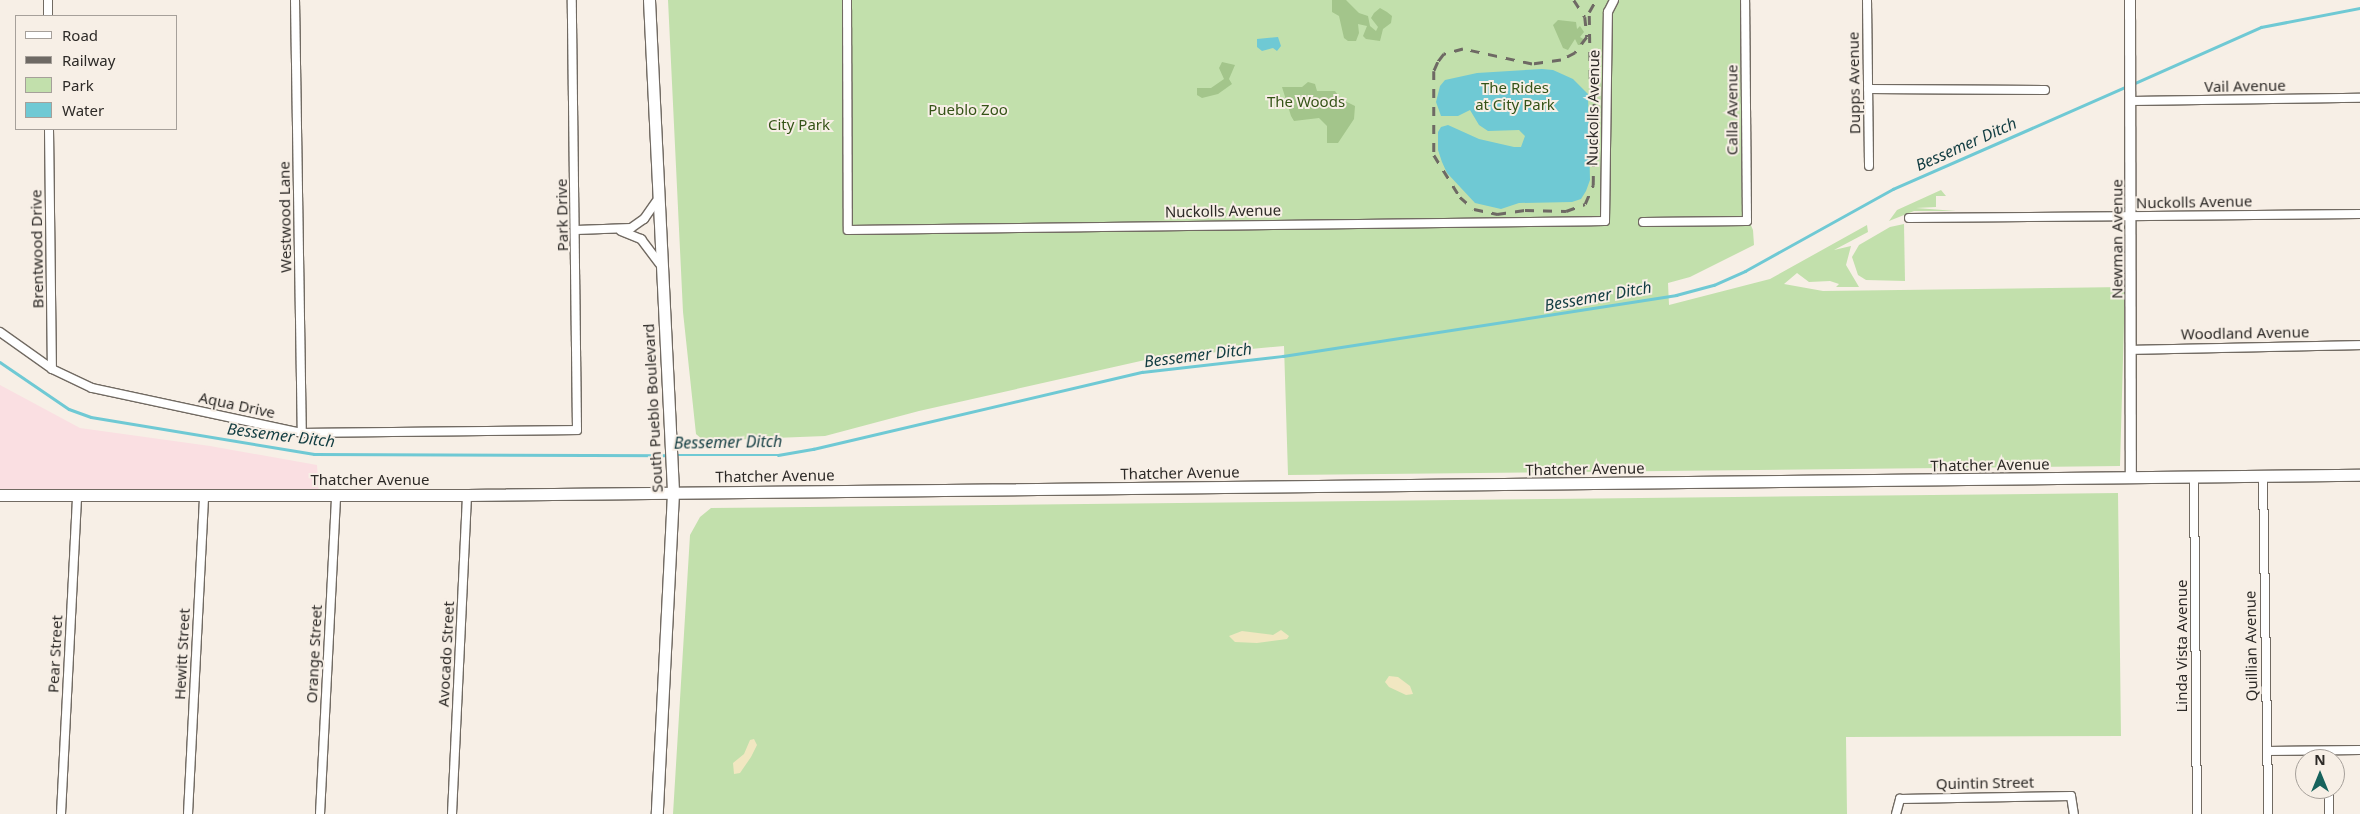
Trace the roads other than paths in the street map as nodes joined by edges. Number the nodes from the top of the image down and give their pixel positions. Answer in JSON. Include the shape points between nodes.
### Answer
{"nodes":[{"id":1,"x":48,"y":0,"type":"edge"},
{"id":2,"x":295,"y":0,"type":"edge"},
{"id":3,"x":572,"y":0,"type":"edge"},
{"id":4,"x":649,"y":0,"type":"edge"},
{"id":5,"x":847,"y":0,"type":"edge"},
{"id":6,"x":1614,"y":0,"type":"edge"},
{"id":7,"x":1745,"y":0,"type":"edge"},
{"id":8,"x":1867,"y":0,"type":"edge"},
{"id":9,"x":2130,"y":0,"type":"edge"},
{"id":10,"x":48,"y":15,"type":"edge"},
{"id":11,"x":1868,"y":89,"type":"junction"},
{"id":12,"x":2044,"y":90,"type":"dead end"},
{"id":13,"x":2360,"y":98,"type":"edge"},
{"id":14,"x":2131,"y":101,"type":"junction"},
{"id":15,"x":49,"y":130,"type":"edge"},
{"id":16,"x":1869,"y":166,"type":"dead end"},
{"id":17,"x":656,"y":202,"type":"junction"},
{"id":18,"x":2360,"y":214,"type":"edge"},
{"id":19,"x":2132,"y":216,"type":"junction"},
{"id":20,"x":1909,"y":218,"type":"dead end"},
{"id":21,"x":1643,"y":222,"type":"dead end"},
{"id":22,"x":576,"y":230,"type":"junction"},
{"id":23,"x":619,"y":230,"type":"junction"},
{"id":24,"x":660,"y":264,"type":"junction"},
{"id":25,"x":0,"y":332,"type":"edge"},
{"id":26,"x":2360,"y":345,"type":"edge"},
{"id":27,"x":2130,"y":350,"type":"junction"},
{"id":28,"x":52,"y":369,"type":"junction"},
{"id":29,"x":576,"y":430,"type":"joint"},
{"id":30,"x":302,"y":433,"type":"junction"},
{"id":31,"x":2360,"y":475,"type":"edge"},
{"id":32,"x":2263,"y":477,"type":"junction"},
{"id":33,"x":2131,"y":478,"type":"junction"},
{"id":34,"x":2194,"y":478,"type":"junction"},
{"id":35,"x":673,"y":493,"type":"junction"},
{"id":36,"x":0,"y":495,"type":"edge"},
{"id":37,"x":336,"y":495,"type":"junction"},
{"id":38,"x":468,"y":495,"type":"junction"},
{"id":39,"x":77,"y":496,"type":"junction"},
{"id":40,"x":204,"y":496,"type":"junction"},
{"id":41,"x":2345,"y":750,"type":"edge"},
{"id":42,"x":2360,"y":750,"type":"edge"},
{"id":43,"x":2267,"y":751,"type":"junction"},
{"id":44,"x":2295,"y":751,"type":"edge"},
{"id":45,"x":2329,"y":799,"type":"edge"},
{"id":46,"x":61,"y":814,"type":"edge"},
{"id":47,"x":188,"y":814,"type":"edge"},
{"id":48,"x":320,"y":814,"type":"edge"},
{"id":49,"x":452,"y":814,"type":"edge"},
{"id":50,"x":657,"y":814,"type":"edge"},
{"id":51,"x":1896,"y":814,"type":"edge"},
{"id":52,"x":2074,"y":814,"type":"edge"},
{"id":53,"x":2196,"y":814,"type":"edge"},
{"id":54,"x":2268,"y":814,"type":"edge"},
{"id":55,"x":2329,"y":814,"type":"edge"}],
"edges":[{"from":1,"to":10,"type":"street"},
{"from":2,"to":30,"type":"street","name":"Westwood Lane"},
{"from":3,"to":22,"type":"street","name":"Park Drive"},
{"from":4,"to":17,"type":"main road","name":"South Pueblo Boulevard"},
{"from":5,"to":6,"type":"street","name":"Nuckolls Avenue","via":[[848,230],[1605,221],[1608,12]]},
{"from":7,"to":21,"type":"street","name":"Calla Avenue","via":[[1747,221]]},
{"from":8,"to":11,"type":"street","name":"Dupps Avenue"},
{"from":9,"to":14,"type":"street","name":"Newman Avenue"},
{"from":11,"to":12,"type":"street"},
{"from":11,"to":16,"type":"street","name":"Dupps Avenue"},
{"from":13,"to":14,"type":"street","name":"Vail Avenue"},
{"from":14,"to":19,"type":"street","name":"Newman Avenue"},
{"from":15,"to":28,"type":"street","name":"Brentwood Drive"},
{"from":17,"to":23,"type":"street","via":[[636,225]]},
{"from":17,"to":24,"type":"main road","name":"South Pueblo Boulevard"},
{"from":18,"to":19,"type":"street","name":"Nuckolls Avenue"},
{"from":19,"to":20,"type":"street","name":"Nuckolls Avenue"},
{"from":19,"to":27,"type":"street","name":"Newman Avenue"},
{"from":22,"to":23,"type":"street"},
{"from":22,"to":29,"type":"street","name":"Park Drive"},
{"from":23,"to":24,"type":"street","via":[[640,239]]},
{"from":24,"to":35,"type":"main road","name":"South Pueblo Boulevard"},
{"from":25,"to":28,"type":"street","name":"Aqua Drive"},
{"from":26,"to":27,"type":"street","name":"Woodland Avenue"},
{"from":27,"to":33,"type":"street","name":"Newman Avenue"},
{"from":28,"to":30,"type":"street","name":"Aqua Drive","via":[[92,388]]},
{"from":29,"to":30,"type":"street","name":"Aqua Drive"},
{"from":31,"to":32,"type":"main road","name":"Thatcher Avenue"},
{"from":32,"to":34,"type":"main road","name":"Thatcher Avenue"},
{"from":32,"to":43,"type":"street","name":"Quillian Avenue"},
{"from":33,"to":34,"type":"main road","name":"Thatcher Avenue"},
{"from":33,"to":35,"type":"main road","name":"Thatcher Avenue"},
{"from":34,"to":53,"type":"street","name":"Linda Vista Avenue"},
{"from":35,"to":38,"type":"main road","name":"Thatcher Avenue"},
{"from":35,"to":50,"type":"main road","name":"South Pueblo Boulevard"},
{"from":36,"to":39,"type":"main road","name":"Thatcher Avenue"},
{"from":37,"to":38,"type":"main road","name":"Thatcher Avenue"},
{"from":37,"to":40,"type":"main road","name":"Thatcher Avenue"},
{"from":37,"to":48,"type":"street","name":"Orange Street"},
{"from":38,"to":49,"type":"street","name":"Avocado Street"},
{"from":39,"to":40,"type":"main road","name":"Thatcher Avenue"},
{"from":39,"to":46,"type":"street","name":"Pear Street"},
{"from":40,"to":47,"type":"street","name":"Hewitt Street"},
{"from":41,"to":42,"type":"street"},
{"from":43,"to":44,"type":"street"},
{"from":43,"to":54,"type":"street","name":"Quillian Avenue"},
{"from":45,"to":55,"type":"street"},
{"from":51,"to":52,"type":"street","name":"Quintin Street","via":[[1900,799],[2070,796]]}]}
